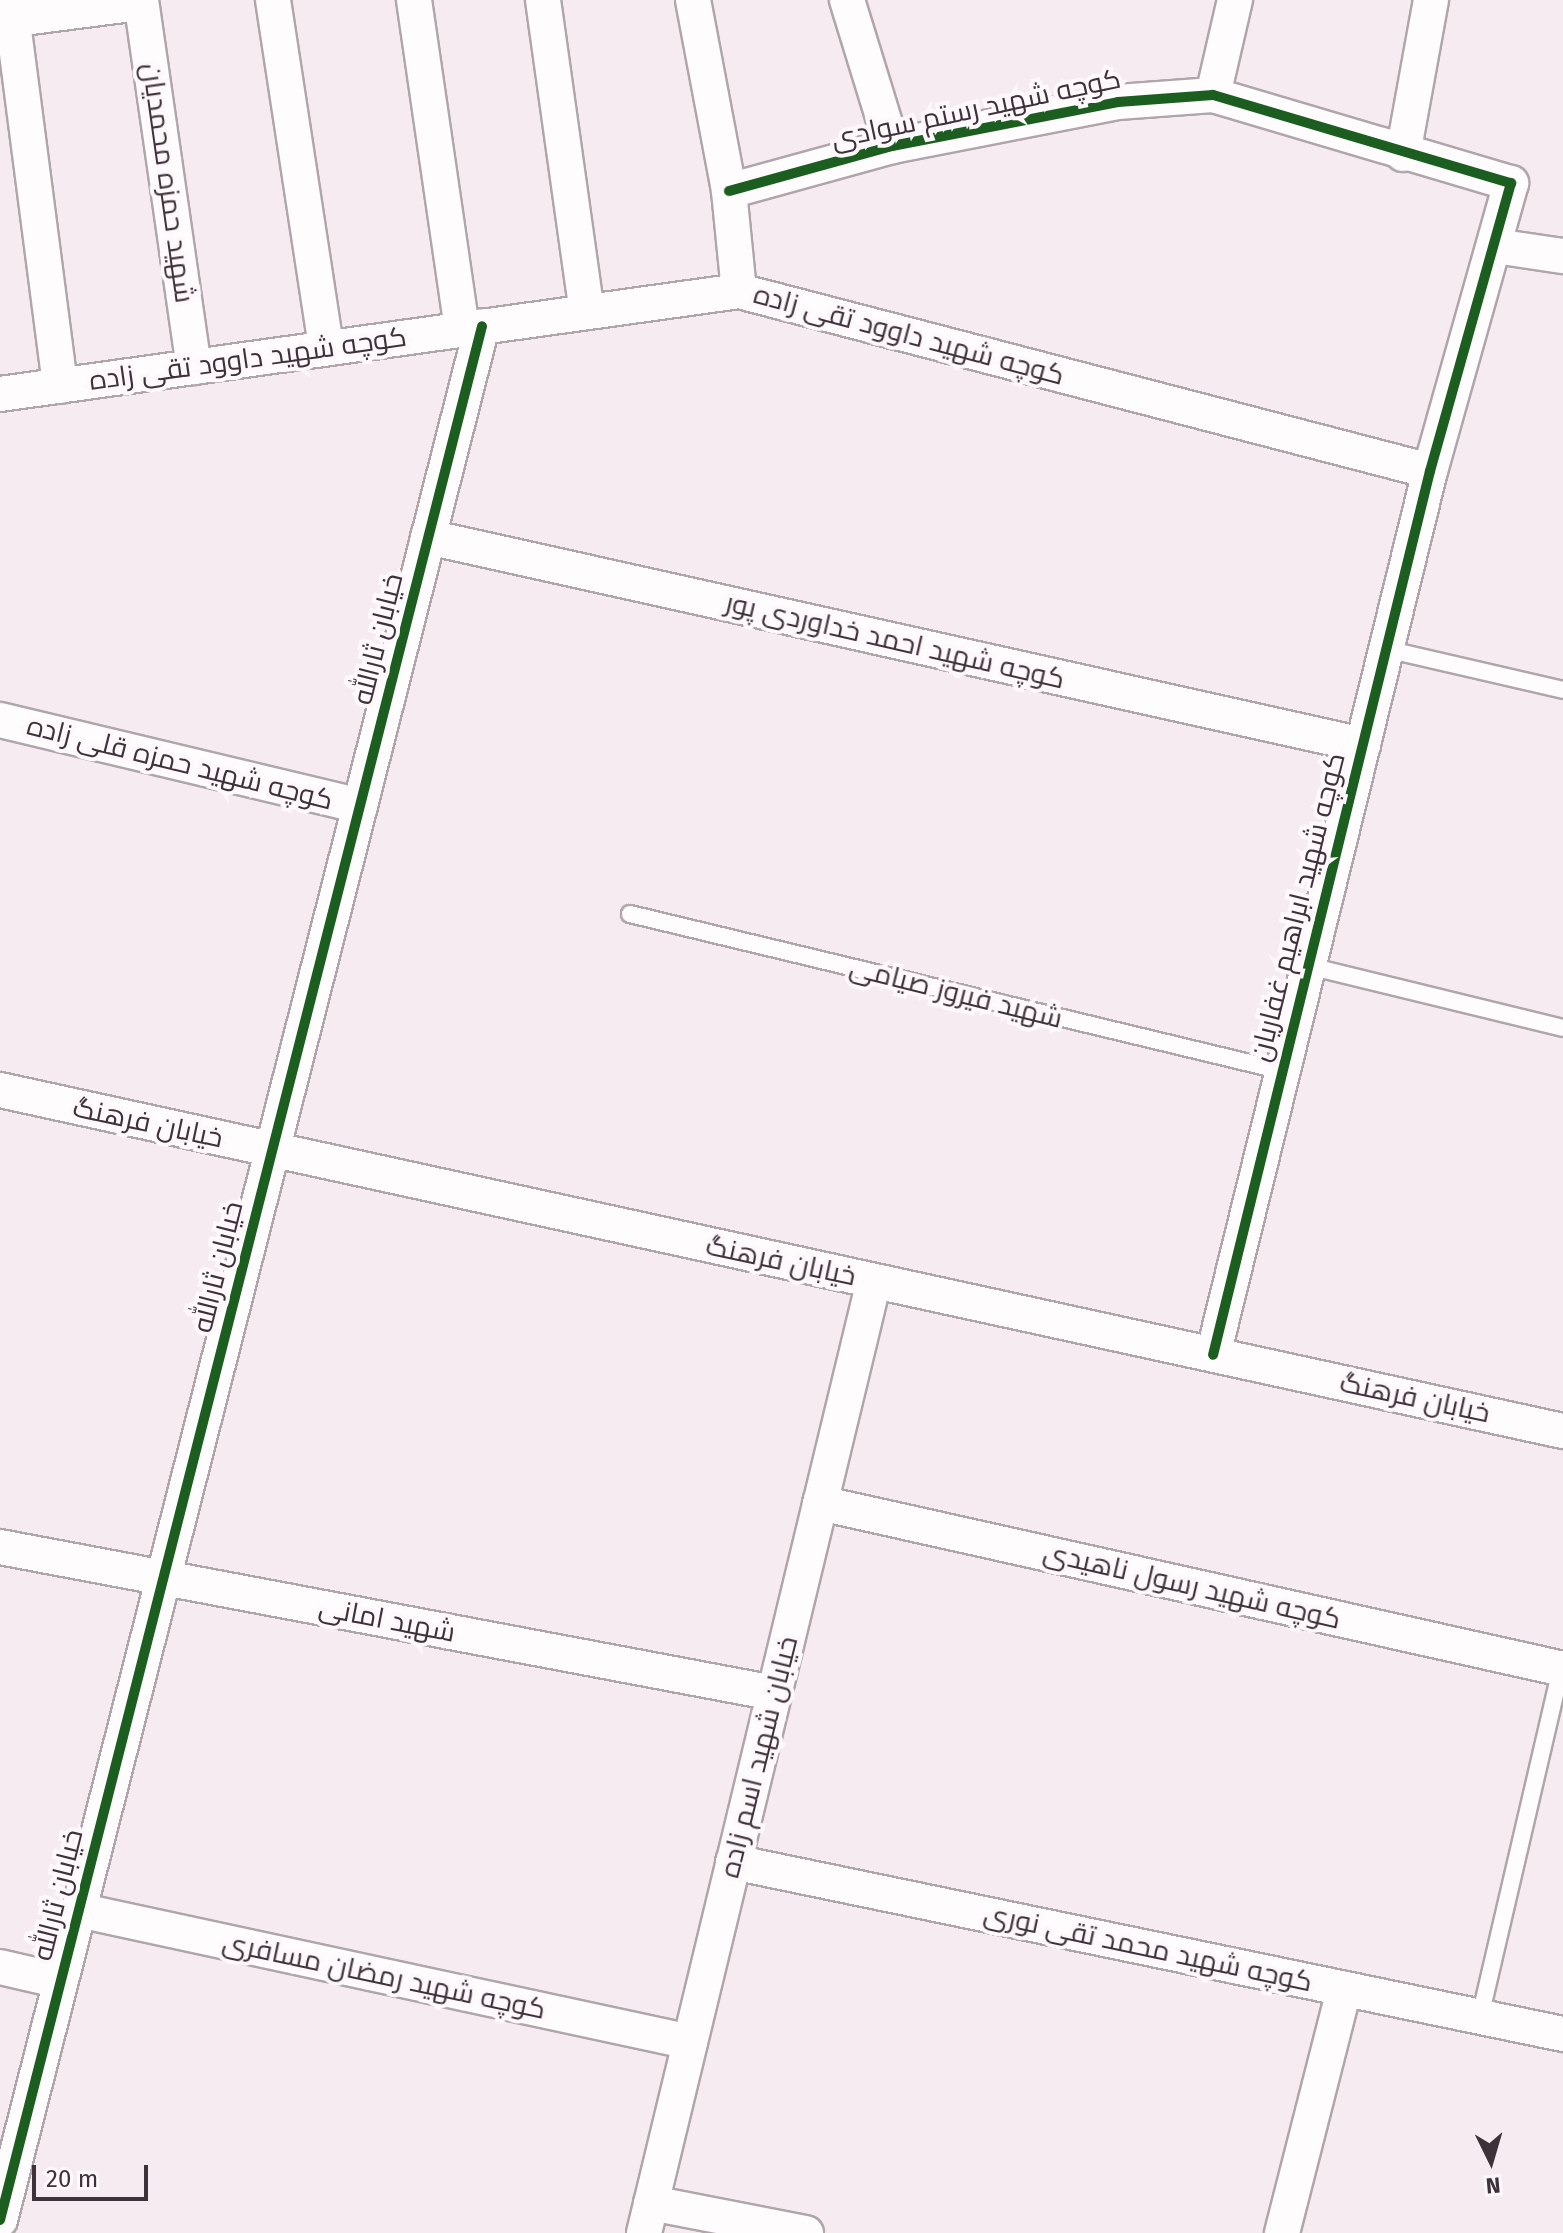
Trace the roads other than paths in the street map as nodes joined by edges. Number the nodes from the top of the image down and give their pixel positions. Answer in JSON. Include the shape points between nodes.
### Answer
{"nodes":[{"id":1,"x":123,"y":0,"type":"edge"},
{"id":2,"x":141,"y":0,"type":"edge"},
{"id":3,"x":273,"y":0,"type":"edge"},
{"id":4,"x":414,"y":0,"type":"edge"},
{"id":5,"x":543,"y":0,"type":"edge"},
{"id":6,"x":693,"y":0,"type":"edge"},
{"id":7,"x":847,"y":0,"type":"edge"},
{"id":8,"x":1235,"y":0,"type":"edge"},
{"id":9,"x":1431,"y":0,"type":"edge"},
{"id":10,"x":6,"y":16,"type":"edge"},
{"id":11,"x":1213,"y":95,"type":"junction"},
{"id":12,"x":892,"y":146,"type":"junction"},
{"id":13,"x":1403,"y":154,"type":"junction"},
{"id":14,"x":1511,"y":183,"type":"joint"},
{"id":15,"x":729,"y":191,"type":"junction"},
{"id":16,"x":1495,"y":246,"type":"junction"},
{"id":17,"x":1563,"y":256,"type":"edge"},
{"id":18,"x":739,"y":291,"type":"junction"},
{"id":19,"x":587,"y":312,"type":"junction"},
{"id":20,"x":472,"y":328,"type":"junction"},
{"id":21,"x":326,"y":348,"type":"junction"},
{"id":22,"x":194,"y":367,"type":"junction"},
{"id":23,"x":60,"y":386,"type":"junction"},
{"id":24,"x":0,"y":394,"type":"edge"},
{"id":25,"x":1430,"y":471,"type":"junction"},
{"id":26,"x":428,"y":537,"type":"junction"},
{"id":27,"x":1386,"y":649,"type":"junction"},
{"id":28,"x":1563,"y":690,"type":"edge"},
{"id":29,"x":0,"y":720,"type":"edge"},
{"id":30,"x":1363,"y":745,"type":"junction"},
{"id":31,"x":360,"y":806,"type":"junction"},
{"id":32,"x":630,"y":914,"type":"dead end"},
{"id":33,"x":1309,"y":966,"type":"junction"},
{"id":34,"x":1563,"y":1028,"type":"edge"},
{"id":35,"x":1283,"y":1071,"type":"junction"},
{"id":36,"x":0,"y":1090,"type":"edge"},
{"id":37,"x":272,"y":1149,"type":"junction"},
{"id":38,"x":874,"y":1281,"type":"junction"},
{"id":39,"x":1213,"y":1355,"type":"junction"},
{"id":40,"x":1563,"y":1431,"type":"edge"},
{"id":41,"x":820,"y":1503,"type":"junction"},
{"id":42,"x":0,"y":1547,"type":"edge"},
{"id":43,"x":164,"y":1577,"type":"junction"},
{"id":44,"x":1562,"y":1669,"type":"edge"},
{"id":45,"x":774,"y":1693,"type":"junction"},
{"id":46,"x":733,"y":1862,"type":"junction"},
{"id":47,"x":78,"y":1910,"type":"junction"},
{"id":48,"x":0,"y":1967,"type":"edge"},
{"id":49,"x":60,"y":1981,"type":"junction"},
{"id":50,"x":1344,"y":1989,"type":"junction"},
{"id":51,"x":1480,"y":2017,"type":"junction"},
{"id":52,"x":1563,"y":2034,"type":"edge"},
{"id":53,"x":690,"y":2042,"type":"junction"},
{"id":54,"x":647,"y":2218,"type":"edge"},
{"id":55,"x":0,"y":2220,"type":"edge"},
{"id":56,"x":806,"y":2233,"type":"edge"},
{"id":57,"x":1282,"y":2233,"type":"edge"}],
"edges":[{"from":1,"to":10,"type":"main road"},
{"from":2,"to":22,"type":"street","name":"شهید حمزه محمدیان"},
{"from":3,"to":21,"type":"street"},
{"from":4,"to":20,"type":"street"},
{"from":5,"to":19,"type":"street"},
{"from":6,"to":15,"type":"street"},
{"from":7,"to":12,"type":"street"},
{"from":8,"to":11,"type":"street"},
{"from":9,"to":13,"type":"street"},
{"from":10,"to":23,"type":"street"},
{"from":11,"to":12,"type":"street","name":"کوچه شهید رستم سوادی","via":[[1118,102]]},
{"from":11,"to":13,"type":"street","name":"کوچه شهید رستم سوادی"},
{"from":12,"to":15,"type":"street","name":"کوچه شهید رستم سوادی"},
{"from":13,"to":14,"type":"street","name":"کوچه شهید رستم سوادی"},
{"from":14,"to":16,"type":"street","name":"کوچه شهید ابراهیم غفاریان"},
{"from":15,"to":18,"type":"street"},
{"from":16,"to":17,"type":"street"},
{"from":16,"to":25,"type":"street","name":"کوچه شهید ابراهیم غفاریان"},
{"from":18,"to":19,"type":"street","name":"کوچه شهید داوود تقی زاده"},
{"from":18,"to":25,"type":"street","name":"کوچه شهید داوود تقی زاده"},
{"from":19,"to":20,"type":"street","name":"کوچه شهید داوود تقی زاده"},
{"from":20,"to":21,"type":"street","name":"کوچه شهید داوود تقی زاده"},
{"from":20,"to":26,"type":"street","name":"خیابان ثارالله"},
{"from":21,"to":22,"type":"street","name":"کوچه شهید داوود تقی زاده"},
{"from":22,"to":23,"type":"street","name":"کوچه شهید داوود تقی زاده"},
{"from":23,"to":24,"type":"street","name":"کوچه شهید داوود تقی زاده"},
{"from":25,"to":27,"type":"street","name":"کوچه شهید ابراهیم غفاریان"},
{"from":26,"to":30,"type":"street","name":"کوچه شهید احمد خداوردی پور"},
{"from":26,"to":31,"type":"street","name":"خیابان ثارالله"},
{"from":27,"to":28,"type":"lane"},
{"from":27,"to":30,"type":"street","name":"کوچه شهید ابراهیم غفاریان"},
{"from":29,"to":31,"type":"street","name":"کوچه شهید حمزه قلی زاده"},
{"from":30,"to":33,"type":"street","name":"کوچه شهید ابراهیم غفاریان"},
{"from":31,"to":37,"type":"street","name":"خیابان ثارالله"},
{"from":32,"to":35,"type":"lane","name":"شهید فیروز صیامی"},
{"from":33,"to":34,"type":"lane"},
{"from":33,"to":35,"type":"street","name":"کوچه شهید ابراهیم غفاریان"},
{"from":35,"to":39,"type":"street","name":"کوچه شهید ابراهیم غفاریان"},
{"from":36,"to":37,"type":"street","name":"خیابان فرهنگ"},
{"from":37,"to":38,"type":"street","name":"خیابان فرهنگ"},
{"from":37,"to":43,"type":"street","name":"خیابان ثارالله"},
{"from":38,"to":39,"type":"street","name":"خیابان فرهنگ"},
{"from":38,"to":41,"type":"street","name":"خیابان شهید اسم زاده"},
{"from":39,"to":40,"type":"street","name":"خیابان فرهنگ"},
{"from":41,"to":44,"type":"street","name":"کوچه شهید رسول ناهیدی"},
{"from":41,"to":45,"type":"street","name":"خیابان شهید اسم زاده"},
{"from":42,"to":43,"type":"street","name":"شهید امانی"},
{"from":43,"to":45,"type":"street","name":"شهید امانی"},
{"from":43,"to":47,"type":"street","name":"خیابان ثارالله"},
{"from":44,"to":51,"type":"lane"},
{"from":45,"to":46,"type":"street","name":"خیابان شهید اسم زاده"},
{"from":46,"to":50,"type":"street","name":"کوچه شهید محمد تقی نوری"},
{"from":46,"to":53,"type":"street","name":"خیابان شهید اسم زاده"},
{"from":47,"to":49,"type":"street","name":"خیابان ثارالله"},
{"from":47,"to":53,"type":"street","name":"کوچه شهید رمضان مسافری"},
{"from":48,"to":49,"type":"street"},
{"from":49,"to":55,"type":"street","name":"خیابان ثارالله"},
{"from":50,"to":51,"type":"street","name":"کوچه شهید محمد تقی نوری"},
{"from":50,"to":57,"type":"street"},
{"from":51,"to":52,"type":"street","name":"کوچه شهید محمد تقی نوری"},
{"from":53,"to":54,"type":"street","name":"خیابان شهید اسم زاده"},
{"from":54,"to":56,"type":"street"}]}
